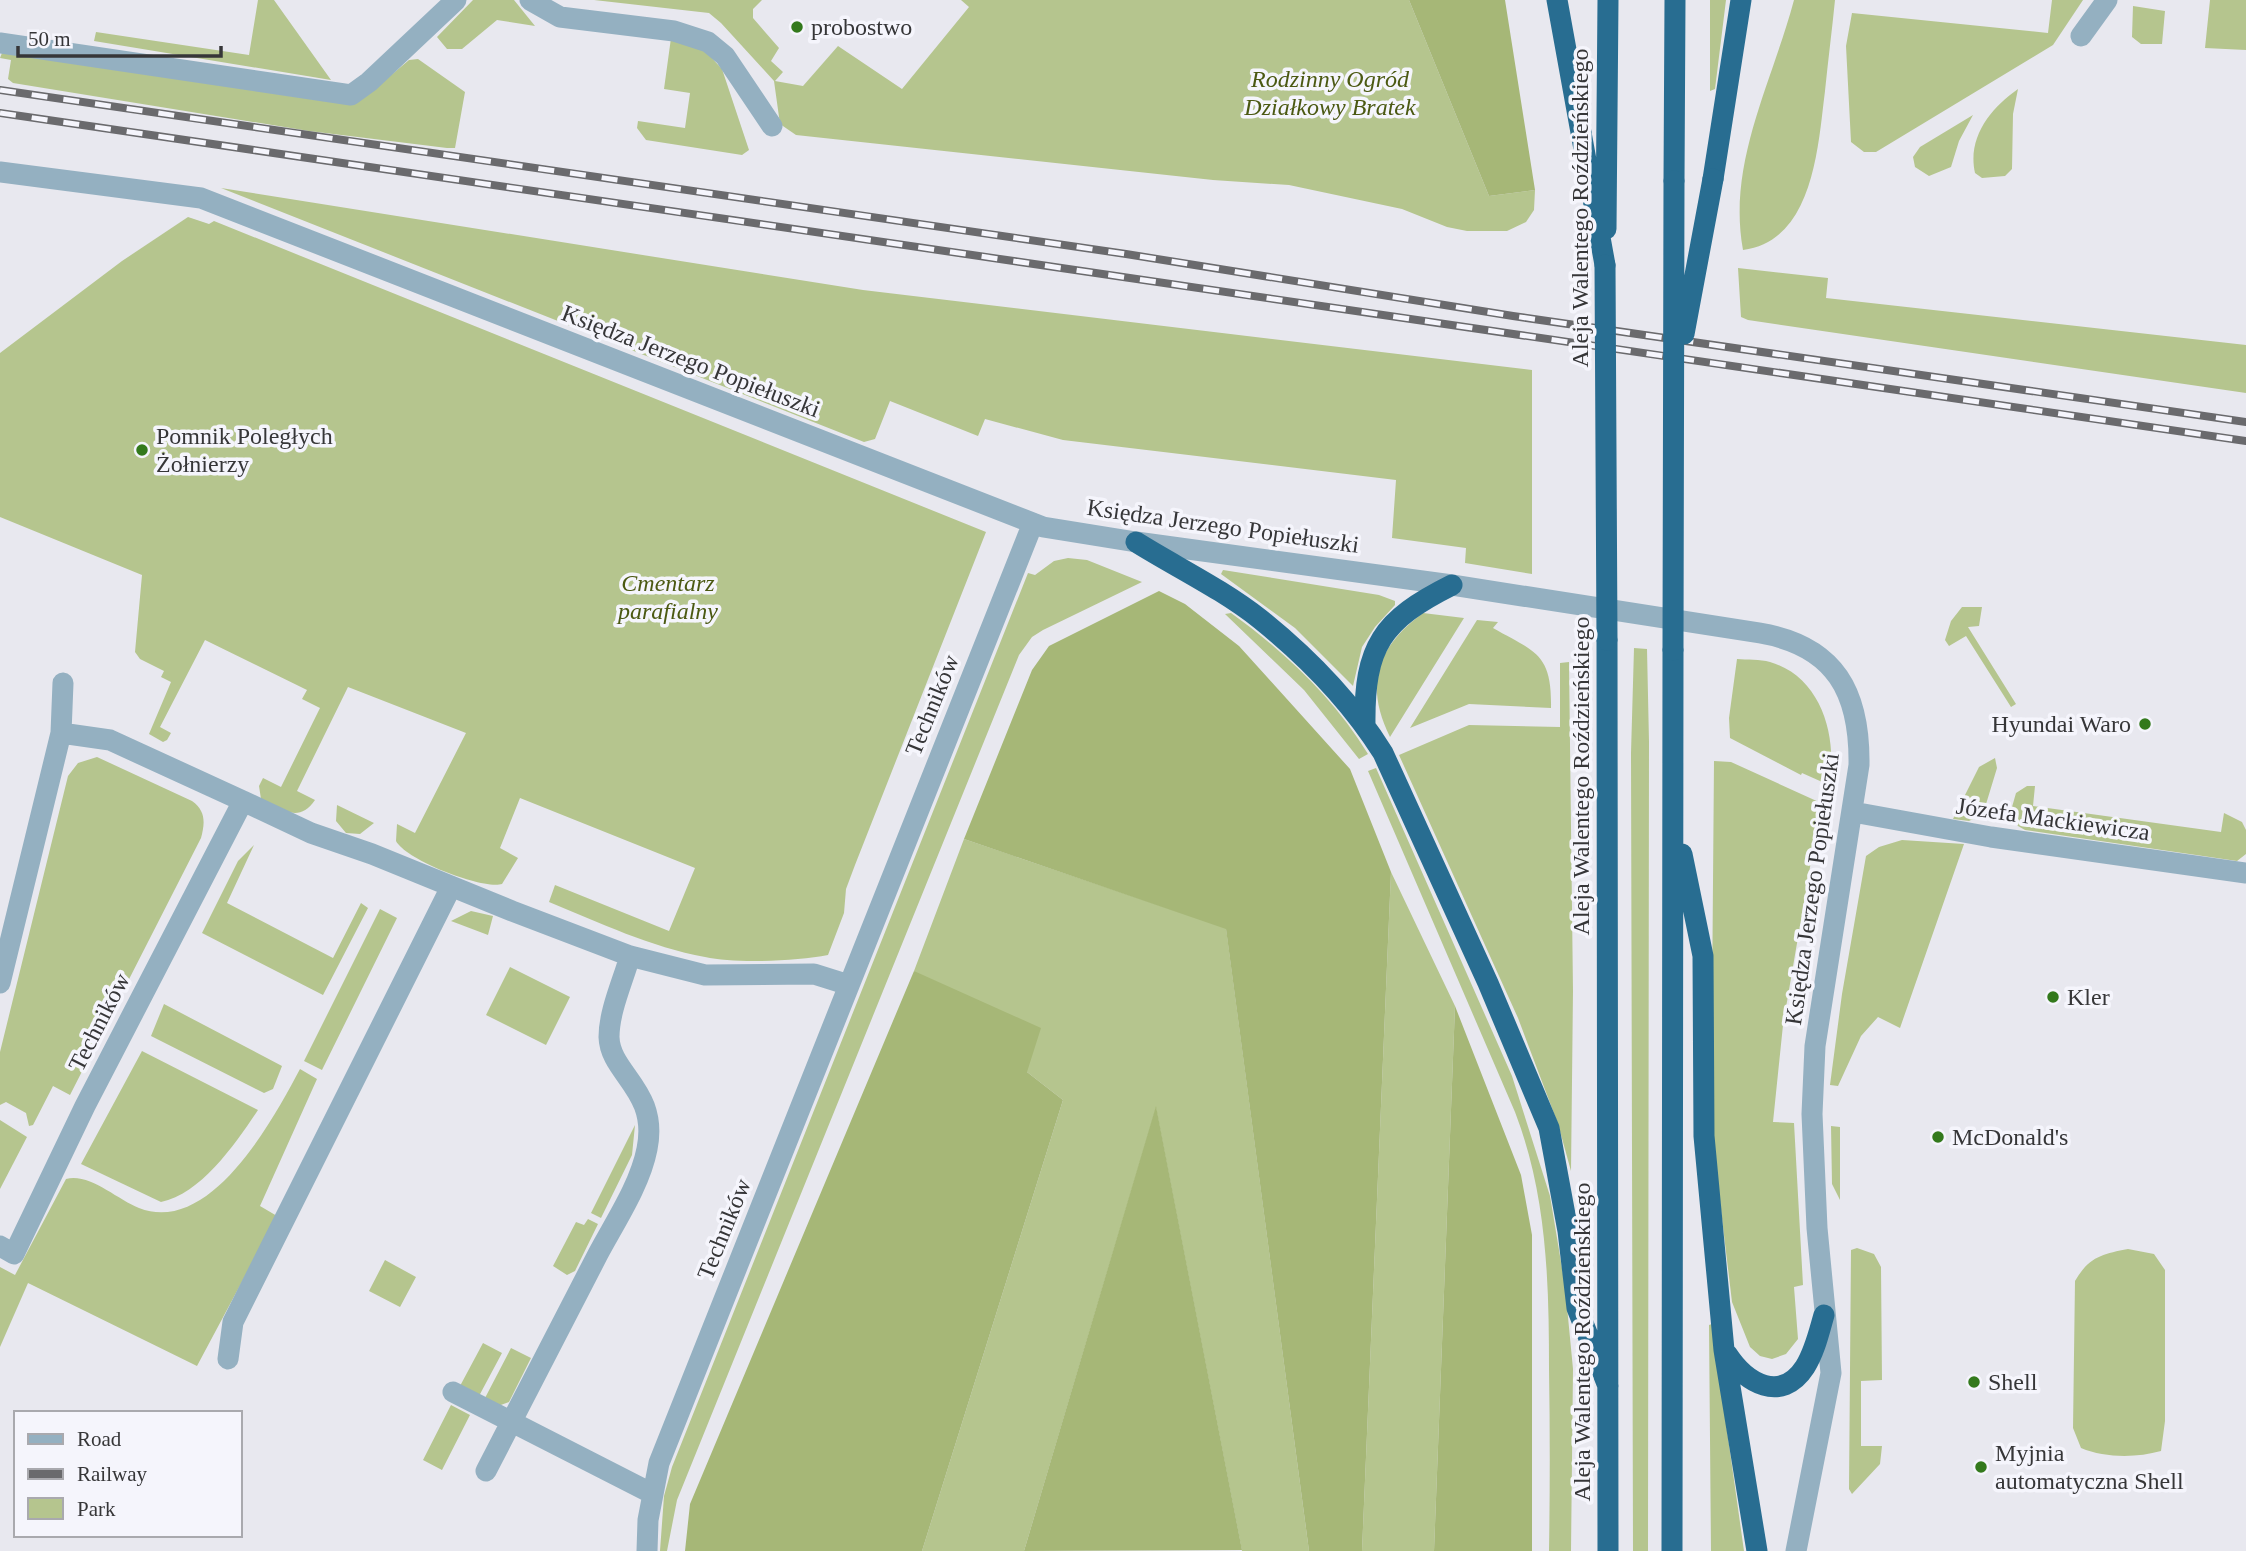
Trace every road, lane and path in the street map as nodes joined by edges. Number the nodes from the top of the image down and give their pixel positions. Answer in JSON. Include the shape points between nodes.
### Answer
{"nodes":[{"id":1,"x":456,"y":0,"type":"edge"},
{"id":2,"x":530,"y":0,"type":"edge"},
{"id":3,"x":1557,"y":0,"type":"edge"},
{"id":4,"x":1608,"y":0,"type":"edge"},
{"id":5,"x":1675,"y":0,"type":"edge"},
{"id":6,"x":1741,"y":0,"type":"edge"},
{"id":7,"x":2107,"y":0,"type":"edge"},
{"id":8,"x":2081,"y":36,"type":"dead end"},
{"id":9,"x":0,"y":43,"type":"edge"},
{"id":10,"x":772,"y":126,"type":"dead end"},
{"id":11,"x":0,"y":172,"type":"edge"},
{"id":12,"x":1605,"y":265,"type":"junction"},
{"id":13,"x":1674,"y":384,"type":"junction"},
{"id":14,"x":1033,"y":523,"type":"junction"},
{"id":15,"x":1136,"y":542,"type":"junction"},
{"id":16,"x":1452,"y":585,"type":"junction"},
{"id":17,"x":63,"y":683,"type":"dead end"},
{"id":18,"x":1366,"y":725,"type":"junction"},
{"id":19,"x":61,"y":733,"type":"junction"},
{"id":20,"x":243,"y":802,"type":"junction"},
{"id":21,"x":1673,"y":807,"type":"junction"},
{"id":22,"x":1853,"y":812,"type":"junction"},
{"id":23,"x":2246,"y":873,"type":"edge"},
{"id":24,"x":451,"y":887,"type":"junction"},
{"id":25,"x":630,"y":956,"type":"junction"},
{"id":26,"x":0,"y":983,"type":"edge"},
{"id":27,"x":849,"y":985,"type":"junction"},
{"id":28,"x":7,"y":1250,"type":"edge"},
{"id":29,"x":1824,"y":1315,"type":"junction"},
{"id":30,"x":1724,"y":1350,"type":"junction"},
{"id":31,"x":228,"y":1359,"type":"dead end"},
{"id":32,"x":1608,"y":1386,"type":"junction"},
{"id":33,"x":453,"y":1392,"type":"dead end"},
{"id":34,"x":512,"y":1421,"type":"junction"},
{"id":35,"x":486,"y":1471,"type":"dead end"},
{"id":36,"x":651,"y":1493,"type":"junction"},
{"id":37,"x":647,"y":1551,"type":"edge"},
{"id":38,"x":1608,"y":1551,"type":"edge"},
{"id":39,"x":1672,"y":1551,"type":"edge"},
{"id":40,"x":1757,"y":1551,"type":"edge"},
{"id":41,"x":1796,"y":1551,"type":"edge"}],
"edges":[{"from":1,"to":9,"type":"street","via":[[351,95]]},
{"from":2,"to":10,"type":"street","via":[[560,17],[674,31],[708,41],[725,56]]},
{"from":3,"to":12,"type":"highway"},
{"from":4,"to":12,"type":"highway","name":"Aleja Walentego Roździeńskiego"},
{"from":5,"to":13,"type":"highway","bridge":true},
{"from":6,"to":13,"type":"highway","bridge":true},
{"from":7,"to":8,"type":"street"},
{"from":11,"to":14,"type":"street","name":"Księdza Jerzego Popiełuszki","via":[[169,192],[211,202]]},
{"from":12,"to":32,"type":"highway","name":"Aleja Walentego Roździeńskiego","bridge":true},
{"from":13,"to":21,"type":"highway","bridge":true},
{"from":14,"to":15,"type":"street","name":"Księdza Jerzego Popiełuszki"},
{"from":14,"to":27,"type":"street","name":"Techników"},
{"from":15,"to":16,"type":"street","name":"Księdza Jerzego Popiełuszki"},
{"from":15,"to":18,"type":"highway","via":[[1258,618],[1302,656]]},
{"from":16,"to":18,"type":"highway","via":[[1414,604],[1392,624],[1373,653],[1365,686]]},
{"from":16,"to":22,"type":"street","name":"Księdza Jerzego Popiełuszki","via":[[1774,635],[1806,648],[1835,670],[1855,710],[1859,765]]},
{"from":17,"to":19,"type":"street"},
{"from":18,"to":32,"type":"highway","via":[[1417,824],[1549,1128],[1577,1308]]},
{"from":19,"to":20,"type":"street","via":[[110,740]]},
{"from":19,"to":26,"type":"street"},
{"from":20,"to":24,"type":"street"},
{"from":20,"to":28,"type":"street","name":"Techników"},
{"from":21,"to":30,"type":"highway","via":[[1703,956],[1704,1136]]},
{"from":21,"to":39,"type":"highway"},
{"from":22,"to":23,"type":"street","name":"Józefa Mackiewicza"},
{"from":22,"to":29,"type":"street","name":"Księdza Jerzego Popiełuszki","via":[[1815,1046],[1812,1114]]},
{"from":24,"to":25,"type":"street"},
{"from":24,"to":31,"type":"street","via":[[233,1322]]},
{"from":25,"to":27,"type":"street","via":[[705,975],[814,974]]},
{"from":25,"to":34,"type":"street","via":[[609,1039],[646,1108],[647,1147],[612,1228]]},
{"from":27,"to":36,"type":"street","name":"Techników"},
{"from":29,"to":30,"type":"highway","via":[[1806,1366],[1793,1382],[1768,1387],[1752,1382],[1738,1372]]},
{"from":29,"to":41,"type":"street","via":[[1831,1373]]},
{"from":30,"to":40,"type":"highway"},
{"from":32,"to":38,"type":"highway","name":"Aleja Walentego Roździeńskiego"},
{"from":33,"to":34,"type":"street"},
{"from":34,"to":35,"type":"street"},
{"from":34,"to":36,"type":"street"},
{"from":36,"to":37,"type":"street","name":"Techników"}]}
